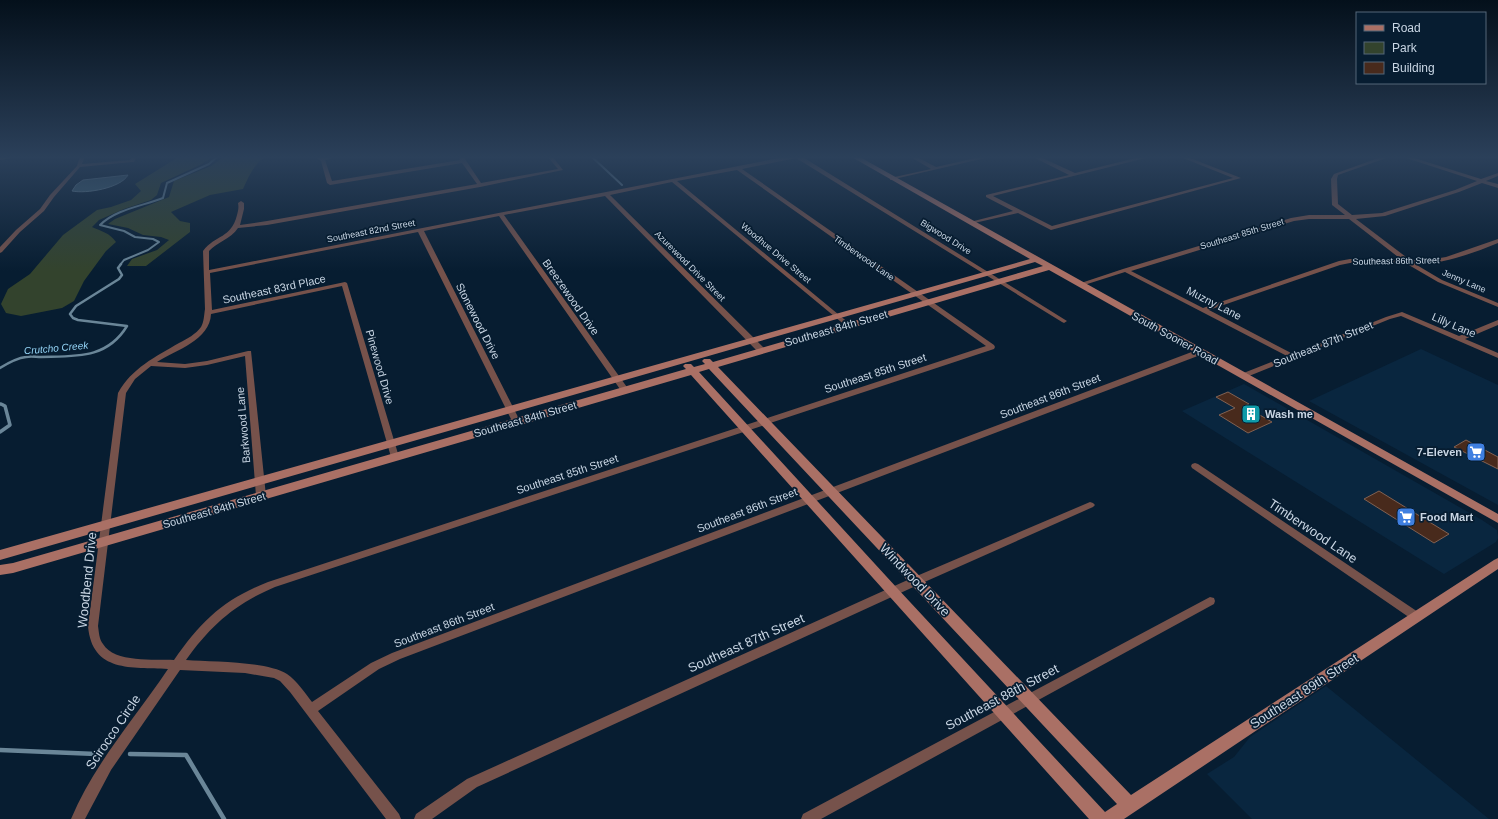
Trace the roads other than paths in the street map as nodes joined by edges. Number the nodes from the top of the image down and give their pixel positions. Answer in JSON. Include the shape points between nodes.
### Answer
{"nodes":[{"id":1,"x":54,"y":194,"type":"edge"},
{"id":2,"x":428,"y":194,"type":"edge"},
{"id":3,"x":605,"y":194,"type":"edge"},
{"id":4,"x":606,"y":194,"type":"edge"},
{"id":5,"x":690,"y":194,"type":"edge"},
{"id":6,"x":775,"y":194,"type":"edge"},
{"id":7,"x":859,"y":194,"type":"edge"},
{"id":8,"x":921,"y":194,"type":"edge"},
{"id":9,"x":995,"y":194,"type":"edge"},
{"id":10,"x":1177,"y":194,"type":"edge"},
{"id":11,"x":1335,"y":194,"type":"edge"},
{"id":12,"x":1450,"y":194,"type":"edge"},
{"id":13,"x":241,"y":203,"type":"dead end"},
{"id":14,"x":1016,"y":212,"type":"junction"},
{"id":15,"x":501,"y":215,"type":"junction"},
{"id":16,"x":1349,"y":217,"type":"junction"},
{"id":17,"x":972,"y":223,"type":"junction"},
{"id":18,"x":236,"y":227,"type":"junction"},
{"id":19,"x":420,"y":230,"type":"junction"},
{"id":20,"x":10,"y":239,"type":"junction"},
{"id":21,"x":0,"y":240,"type":"edge"},
{"id":22,"x":1498,"y":241,"type":"edge"},
{"id":23,"x":0,"y":251,"type":"edge"},
{"id":24,"x":1036,"y":259,"type":"junction"},
{"id":25,"x":1407,"y":261,"type":"junction"},
{"id":26,"x":1050,"y":267,"type":"junction"},
{"id":27,"x":1125,"y":270,"type":"junction"},
{"id":28,"x":207,"y":272,"type":"junction"},
{"id":29,"x":987,"y":274,"type":"junction"},
{"id":30,"x":1000,"y":281,"type":"junction"},
{"id":31,"x":345,"y":284,"type":"joint"},
{"id":32,"x":1081,"y":284,"type":"junction"},
{"id":33,"x":915,"y":294,"type":"junction"},
{"id":34,"x":927,"y":303,"type":"junction"},
{"id":35,"x":1498,"y":305,"type":"edge"},
{"id":36,"x":1203,"y":310,"type":"junction"},
{"id":37,"x":208,"y":313,"type":"junction"},
{"id":38,"x":1402,"y":314,"type":"joint"},
{"id":39,"x":836,"y":316,"type":"junction"},
{"id":40,"x":1064,"y":321,"type":"dead end"},
{"id":41,"x":1498,"y":322,"type":"edge"},
{"id":42,"x":848,"y":325,"type":"junction"},
{"id":43,"x":1459,"y":339,"type":"junction"},
{"id":44,"x":751,"y":340,"type":"junction"},
{"id":45,"x":991,"y":347,"type":"joint"},
{"id":46,"x":761,"y":350,"type":"junction"},
{"id":47,"x":1200,"y":352,"type":"junction"},
{"id":48,"x":701,"y":355,"type":"junction"},
{"id":49,"x":1292,"y":356,"type":"junction"},
{"id":50,"x":1498,"y":356,"type":"edge"},
{"id":51,"x":682,"y":360,"type":"junction"},
{"id":52,"x":152,"y":364,"type":"junction"},
{"id":53,"x":711,"y":365,"type":"junction"},
{"id":54,"x":691,"y":370,"type":"junction"},
{"id":55,"x":1244,"y":376,"type":"junction"},
{"id":56,"x":616,"y":379,"type":"junction"},
{"id":57,"x":625,"y":390,"type":"junction"},
{"id":58,"x":510,"y":409,"type":"junction"},
{"id":59,"x":765,"y":421,"type":"junction"},
{"id":60,"x":516,"y":422,"type":"junction"},
{"id":61,"x":744,"y":428,"type":"junction"},
{"id":62,"x":390,"y":443,"type":"junction"},
{"id":63,"x":395,"y":457,"type":"junction"},
{"id":64,"x":1195,"y":466,"type":"dead end"},
{"id":65,"x":259,"y":481,"type":"junction"},
{"id":66,"x":831,"y":491,"type":"junction"},
{"id":67,"x":261,"y":496,"type":"junction"},
{"id":68,"x":809,"y":500,"type":"junction"},
{"id":69,"x":1090,"y":505,"type":"dead end"},
{"id":70,"x":1498,"y":519,"type":"edge"},
{"id":71,"x":106,"y":525,"type":"junction"},
{"id":72,"x":104,"y":542,"type":"junction"},
{"id":73,"x":0,"y":555,"type":"edge"},
{"id":74,"x":1498,"y":563,"type":"edge"},
{"id":75,"x":0,"y":570,"type":"edge"},
{"id":76,"x":916,"y":581,"type":"junction"},
{"id":77,"x":892,"y":592,"type":"junction"},
{"id":78,"x":1210,"y":601,"type":"dead end"},
{"id":79,"x":1417,"y":617,"type":"junction"},
{"id":80,"x":178,"y":665,"type":"junction"},
{"id":81,"x":1029,"y":699,"type":"junction"},
{"id":82,"x":311,"y":709,"type":"junction"},
{"id":83,"x":1002,"y":713,"type":"junction"},
{"id":84,"x":1129,"y":805,"type":"junction"},
{"id":85,"x":78,"y":819,"type":"edge"},
{"id":86,"x":394,"y":819,"type":"edge"},
{"id":87,"x":422,"y":819,"type":"edge"},
{"id":88,"x":808,"y":819,"type":"edge"},
{"id":89,"x":1100,"y":819,"type":"edge"},
{"id":90,"x":1109,"y":819,"type":"edge"}],
"edges":[{"from":1,"to":20,"type":"street","via":[[39,214]]},
{"from":2,"to":18,"type":"street"},
{"from":3,"to":15,"type":"street","name":"Southeast 82nd Street"},
{"from":4,"to":44,"type":"street","name":"Azurewood Drive Street"},
{"from":5,"to":39,"type":"street","name":"Woodhue Drive Street"},
{"from":6,"to":33,"type":"street","name":"Timberwood Lane"},
{"from":7,"to":29,"type":"street","name":"Bigwood Drive"},
{"from":8,"to":17,"type":"street","name":"South Sooner Road"},
{"from":9,"to":14,"type":"street","via":[[988,196]]},
{"from":10,"to":14,"type":"street","via":[[1051,228]]},
{"from":11,"to":16,"type":"street","name":"Jenny Lane","via":[[1335,205]]},
{"from":12,"to":16,"type":"street","name":"Southeast 85th Street","via":[[1388,214]]},
{"from":13,"to":18,"type":"street","name":"Woodbend Drive","via":[[243,209]]},
{"from":14,"to":17,"type":"street"},
{"from":15,"to":19,"type":"street","name":"Southeast 82nd Street"},
{"from":15,"to":56,"type":"street","name":"Breezewood Drive"},
{"from":16,"to":25,"type":"street","name":"Jenny Lane"},
{"from":16,"to":27,"type":"street","name":"Southeast 85th Street","via":[[1293,218]]},
{"from":17,"to":24,"type":"street","name":"South Sooner Road"},
{"from":18,"to":28,"type":"street","name":"Woodbend Drive","via":[[208,248]]},
{"from":19,"to":28,"type":"street","name":"Southeast 82nd Street"},
{"from":19,"to":58,"type":"street","name":"Stonewood Drive"},
{"from":20,"to":21,"type":"street"},
{"from":20,"to":23,"type":"street"},
{"from":22,"to":25,"type":"street","name":"Southeast 86th Street","via":[[1447,259],[1428,262]]},
{"from":24,"to":26,"type":"street","name":"South Sooner Road"},
{"from":24,"to":29,"type":"street","name":"Southeast 84th Street"},
{"from":25,"to":35,"type":"street","name":"Jenny Lane","via":[[1440,281]]},
{"from":25,"to":36,"type":"street","name":"Southeast 86th Street","via":[[1339,262]]},
{"from":26,"to":30,"type":"street","name":"Southeast 84th Street"},
{"from":26,"to":32,"type":"street","name":"South Sooner Road"},
{"from":27,"to":32,"type":"street","name":"Southeast 85th Street"},
{"from":27,"to":36,"type":"street","name":"Muzny Lane"},
{"from":28,"to":37,"type":"street","name":"Woodbend Drive"},
{"from":29,"to":30,"type":"street","name":"Bigwood Drive"},
{"from":29,"to":33,"type":"street","name":"Southeast 84th Street"},
{"from":30,"to":34,"type":"street","name":"Southeast 84th Street"},
{"from":30,"to":40,"type":"street","name":"Bigwood Drive"},
{"from":31,"to":37,"type":"street","name":"Southeast 83rd Place"},
{"from":31,"to":62,"type":"street","name":"Pinewood Drive"},
{"from":32,"to":47,"type":"street","name":"South Sooner Road"},
{"from":33,"to":34,"type":"street","name":"Timberwood Lane"},
{"from":33,"to":39,"type":"street","name":"Southeast 84th Street"},
{"from":34,"to":42,"type":"street","name":"Southeast 84th Street"},
{"from":34,"to":45,"type":"street","name":"Timberwood Lane"},
{"from":36,"to":49,"type":"street","name":"Muzny Lane"},
{"from":37,"to":52,"type":"street","name":"Woodbend Drive","via":[[206,324],[200,332]]},
{"from":38,"to":43,"type":"street","name":"Lilly Lane"},
{"from":38,"to":49,"type":"street","name":"Southeast 87th Street"},
{"from":39,"to":42,"type":"street","name":"Woodhue Drive Street"},
{"from":39,"to":44,"type":"street","name":"Southeast 84th Street"},
{"from":41,"to":43,"type":"street"},
{"from":42,"to":46,"type":"street","name":"Southeast 84th Street"},
{"from":43,"to":50,"type":"street","name":"Lilly Lane"},
{"from":44,"to":46,"type":"street","name":"Azurewood Drive Street"},
{"from":44,"to":48,"type":"street","name":"Southeast 84th Street"},
{"from":45,"to":59,"type":"street","name":"Southeast 85th Street"},
{"from":46,"to":53,"type":"street","name":"Southeast 84th Street"},
{"from":47,"to":55,"type":"street","name":"South Sooner Road"},
{"from":47,"to":66,"type":"street","name":"Southeast 86th Street"},
{"from":48,"to":51,"type":"street","name":"Southeast 84th Street"},
{"from":48,"to":53,"type":"street","name":"Windwood Drive"},
{"from":49,"to":55,"type":"street","name":"Southeast 87th Street"},
{"from":51,"to":54,"type":"street","name":"Windwood Drive"},
{"from":51,"to":56,"type":"street","name":"Southeast 84th Street"},
{"from":52,"to":65,"type":"street","name":"Barkwood Lane","via":[[197,365],[248,353]]},
{"from":52,"to":71,"type":"street","name":"Woodbend Drive","via":[[131,380],[122,393]]},
{"from":53,"to":54,"type":"street","name":"Southeast 84th Street"},
{"from":53,"to":59,"type":"street","name":"Windwood Drive"},
{"from":54,"to":57,"type":"street","name":"Southeast 84th Street"},
{"from":54,"to":61,"type":"street","name":"Windwood Drive"},
{"from":55,"to":70,"type":"street","name":"South Sooner Road"},
{"from":56,"to":57,"type":"street","name":"Breezewood Drive"},
{"from":56,"to":58,"type":"street","name":"Southeast 84th Street"},
{"from":57,"to":60,"type":"street","name":"Southeast 84th Street"},
{"from":58,"to":60,"type":"street","name":"Stonewood Drive"},
{"from":58,"to":62,"type":"street","name":"Southeast 84th Street"},
{"from":59,"to":61,"type":"street","name":"Southeast 85th Street"},
{"from":59,"to":66,"type":"street","name":"Windwood Drive"},
{"from":60,"to":63,"type":"street","name":"Southeast 84th Street"},
{"from":61,"to":68,"type":"street","name":"Windwood Drive"},
{"from":61,"to":80,"type":"street","name":"Southeast 85th Street","via":[[259,589],[235,602],[214,618]]},
{"from":62,"to":63,"type":"street","name":"Pinewood Drive"},
{"from":62,"to":65,"type":"street","name":"Southeast 84th Street"},
{"from":63,"to":67,"type":"street","name":"Southeast 84th Street"},
{"from":64,"to":79,"type":"street","name":"Timberwood Lane"},
{"from":65,"to":67,"type":"street","name":"Barkwood Lane"},
{"from":65,"to":71,"type":"street","name":"Southeast 84th Street"},
{"from":66,"to":68,"type":"street","name":"Southeast 86th Street"},
{"from":66,"to":76,"type":"street","name":"Windwood Drive"},
{"from":67,"to":72,"type":"street","name":"Southeast 84th Street"},
{"from":68,"to":77,"type":"street","name":"Windwood Drive"},
{"from":68,"to":82,"type":"street","name":"Southeast 86th Street","via":[[396,656],[375,666]]},
{"from":69,"to":76,"type":"street","name":"Southeast 87th Street"},
{"from":71,"to":72,"type":"street","name":"Woodbend Drive"},
{"from":71,"to":73,"type":"street","name":"Southeast 84th Street"},
{"from":72,"to":75,"type":"street","name":"Southeast 84th Street"},
{"from":72,"to":80,"type":"street","name":"Woodbend Drive","via":[[93,626],[96,643],[105,654],[123,662]]},
{"from":74,"to":79,"type":"street","name":"Southeast 89th Street"},
{"from":76,"to":77,"type":"street","name":"Southeast 87th Street"},
{"from":76,"to":81,"type":"street","name":"Windwood Drive"},
{"from":77,"to":83,"type":"street","name":"Windwood Drive"},
{"from":77,"to":87,"type":"street","name":"Southeast 87th Street","via":[[472,783]]},
{"from":78,"to":81,"type":"street","name":"Southeast 88th Street"},
{"from":79,"to":84,"type":"street","name":"Southeast 89th Street"},
{"from":80,"to":82,"type":"street","name":"Woodbend Drive","via":[[245,668],[276,674],[284,678]]},
{"from":80,"to":85,"type":"street","name":"Scirocco Circle","via":[[107,765]]},
{"from":81,"to":83,"type":"street","name":"Southeast 88th Street"},
{"from":81,"to":84,"type":"street","name":"Windwood Drive"},
{"from":82,"to":86,"type":"street","name":"Woodbend Drive"},
{"from":83,"to":88,"type":"street","name":"Southeast 88th Street"},
{"from":83,"to":89,"type":"street","name":"Windwood Drive"},
{"from":84,"to":90,"type":"street","name":"Southeast 89th Street"}]}
